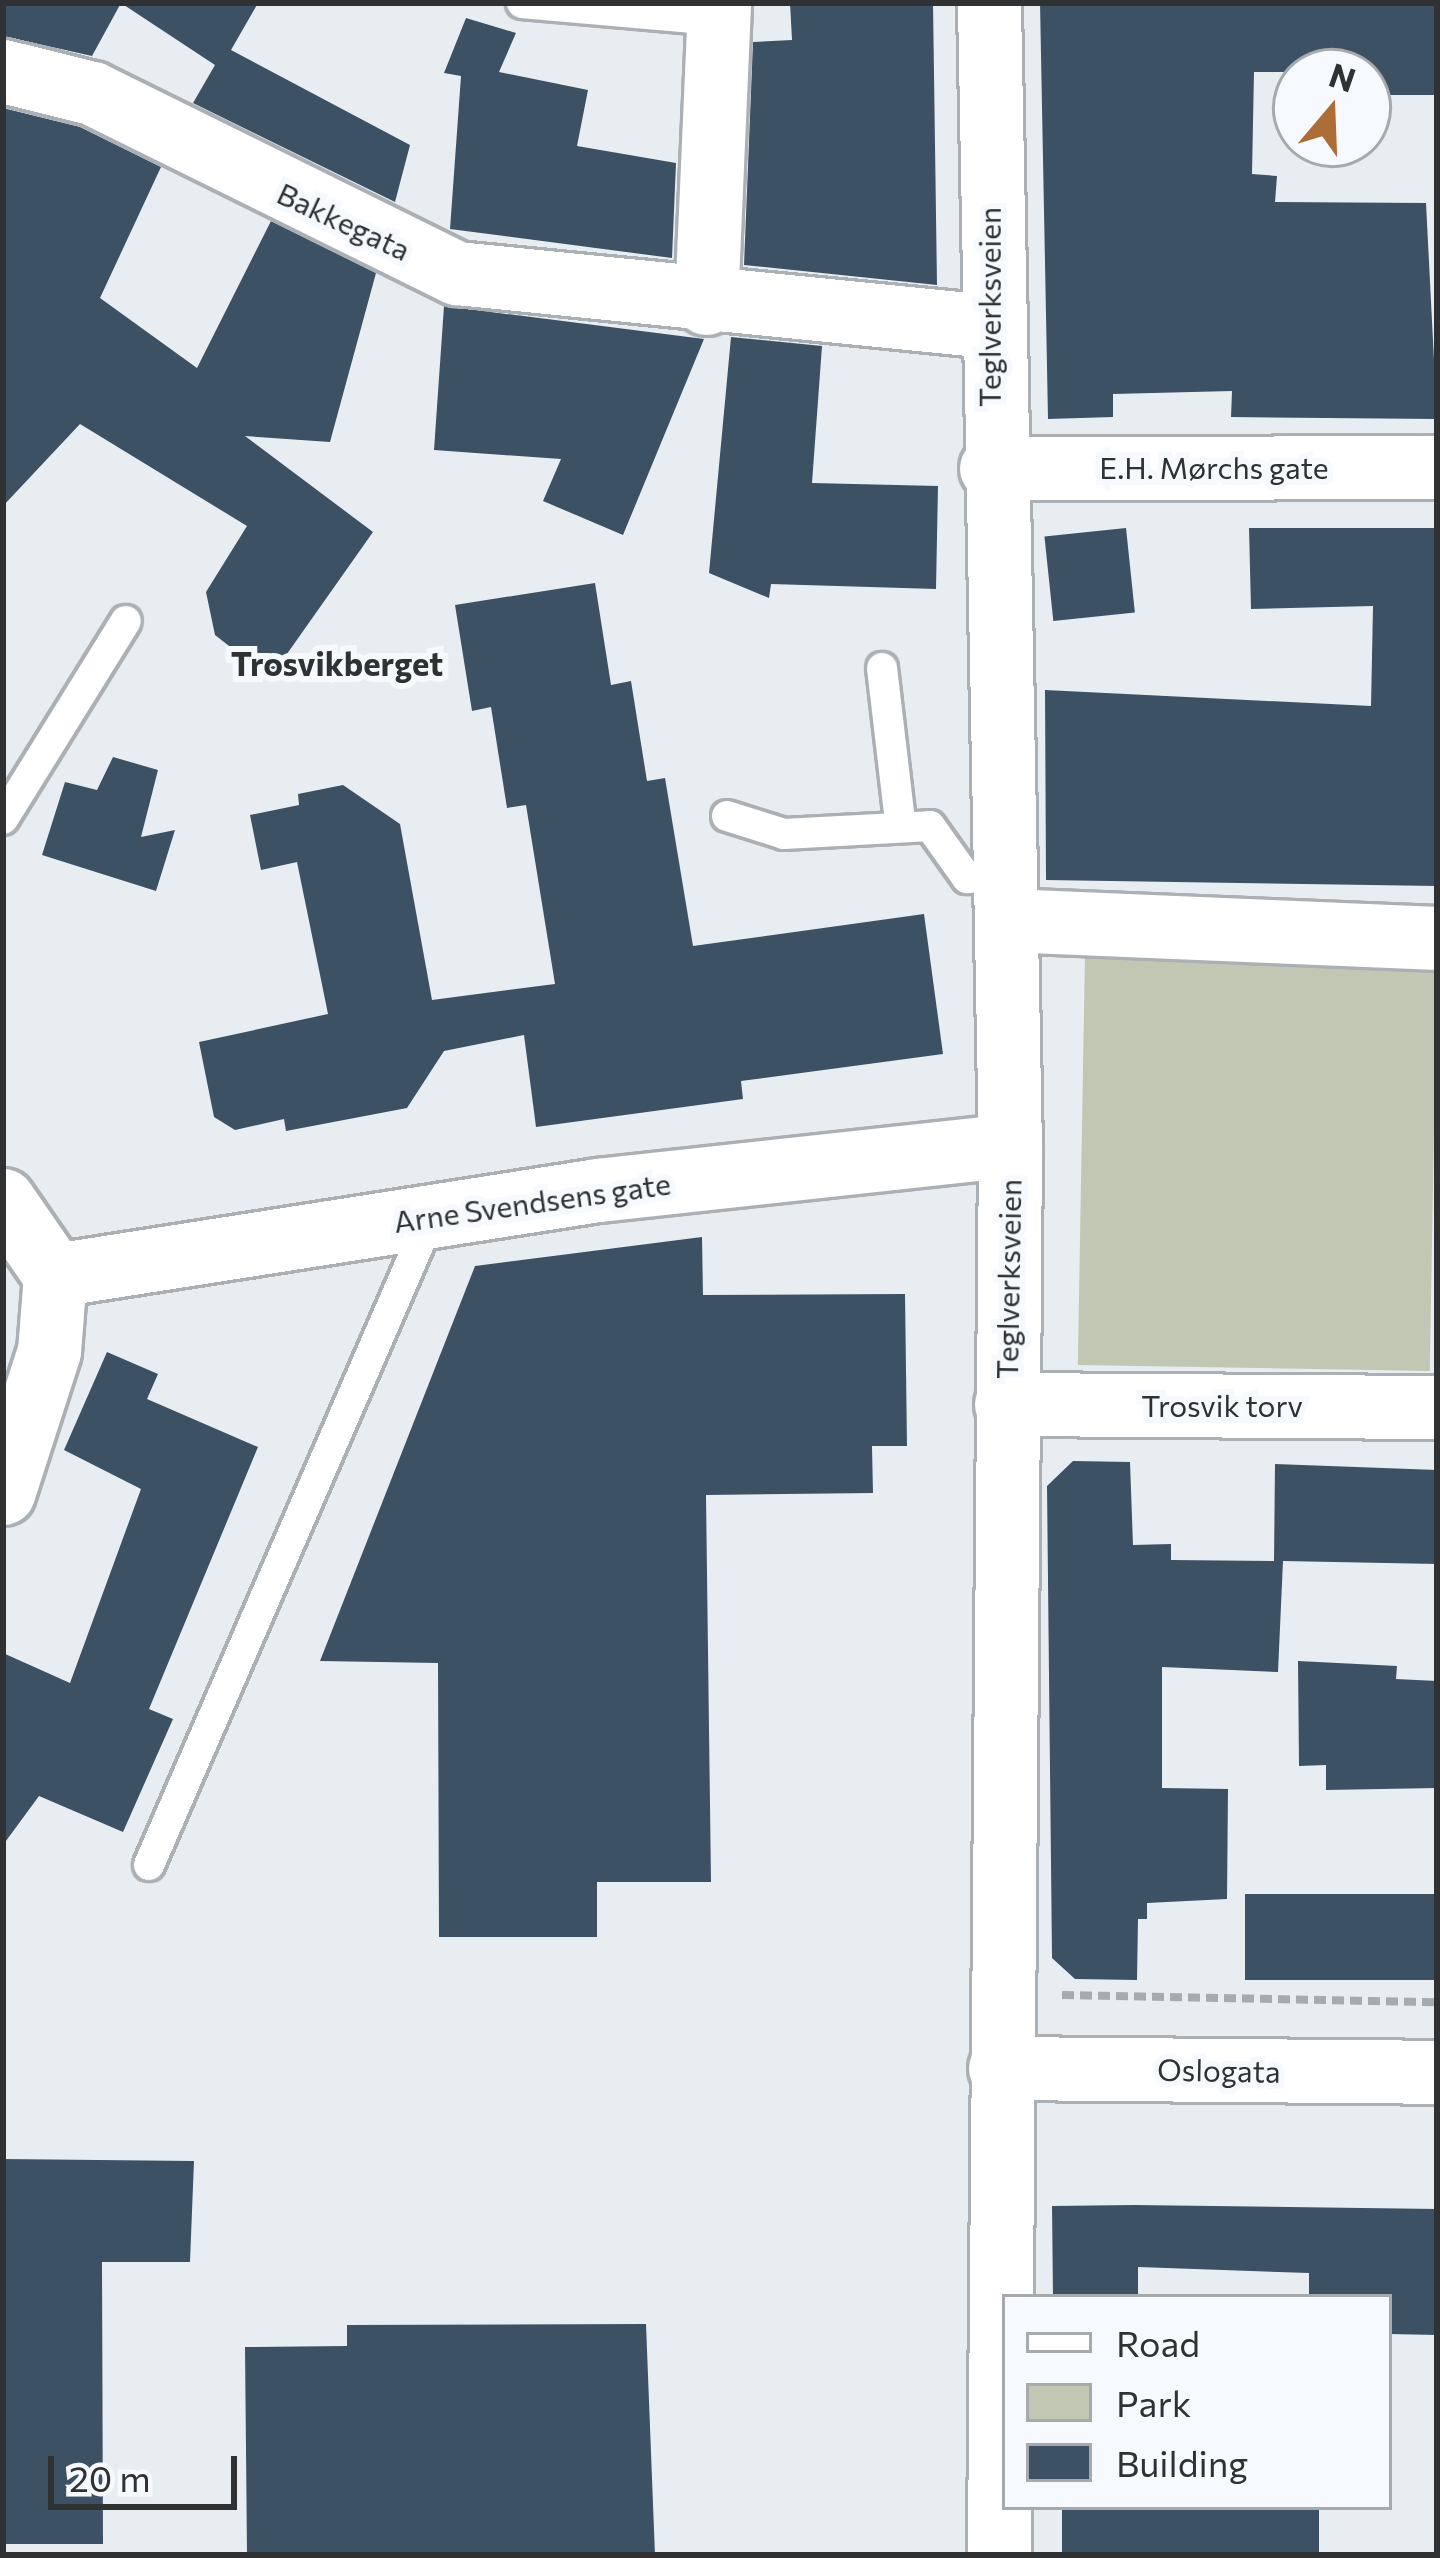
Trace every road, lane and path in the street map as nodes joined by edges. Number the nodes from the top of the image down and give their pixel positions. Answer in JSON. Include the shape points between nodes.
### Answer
{"nodes":[{"id":1,"x":522,"y":3,"type":"edge"},
{"id":2,"x":989,"y":3,"type":"edge"},
{"id":3,"x":718,"y":12,"type":"edge"},
{"id":4,"x":3,"y":71,"type":"edge"},
{"id":5,"x":706,"y":303,"type":"junction"},
{"id":6,"x":988,"y":326,"type":"junction"},
{"id":7,"x":1437,"y":466,"type":"edge"},
{"id":8,"x":991,"y":468,"type":"junction"},
{"id":9,"x":126,"y":621,"type":"dead end"},
{"id":10,"x":882,"y":668,"type":"dead end"},
{"id":11,"x":727,"y":816,"type":"dead end"},
{"id":12,"x":3,"y":819,"type":"edge"},
{"id":13,"x":900,"y":821,"type":"junction"},
{"id":14,"x":1007,"y":897,"type":"junction"},
{"id":15,"x":1437,"y":938,"type":"edge"},
{"id":16,"x":1010,"y":1145,"type":"junction"},
{"id":17,"x":3,"y":1199,"type":"edge"},
{"id":18,"x":431,"y":1216,"type":"junction"},
{"id":19,"x":56,"y":1275,"type":"junction"},
{"id":20,"x":1006,"y":1404,"type":"junction"},
{"id":21,"x":1437,"y":1407,"type":"edge"},
{"id":22,"x":3,"y":1492,"type":"edge"},
{"id":23,"x":148,"y":1865,"type":"dead end"},
{"id":24,"x":1001,"y":1994,"type":"junction"},
{"id":25,"x":1437,"y":2002,"type":"edge"},
{"id":26,"x":1000,"y":2068,"type":"junction"},
{"id":27,"x":1437,"y":2072,"type":"edge"},
{"id":28,"x":999,"y":2555,"type":"edge"}],
"edges":[{"from":1,"to":3,"type":"lane"},
{"from":2,"to":6,"type":"street","name":"Teglverksveien"},
{"from":3,"to":5,"type":"street"},
{"from":4,"to":5,"type":"street","name":"Bakkegata","via":[[92,93],[457,273]]},
{"from":5,"to":6,"type":"street","name":"Bakkegata"},
{"from":6,"to":8,"type":"street","name":"Teglverksveien"},
{"from":7,"to":8,"type":"street","name":"E.H. Mørchs gate"},
{"from":8,"to":14,"type":"street","name":"Teglverksveien"},
{"from":9,"to":12,"type":"lane"},
{"from":10,"to":13,"type":"lane"},
{"from":11,"to":13,"type":"lane","via":[[784,834]]},
{"from":13,"to":14,"type":"lane","via":[[930,826],[967,878]]},
{"from":14,"to":15,"type":"street"},
{"from":14,"to":16,"type":"street","name":"Teglverksveien"},
{"from":16,"to":18,"type":"street","name":"Arne Svendsens gate"},
{"from":16,"to":20,"type":"street","name":"Teglverksveien"},
{"from":17,"to":19,"type":"street"},
{"from":18,"to":19,"type":"street","name":"Arne Svendsens gate"},
{"from":18,"to":23,"type":"lane"},
{"from":19,"to":22,"type":"street","via":[[49,1352]]},
{"from":20,"to":21,"type":"street","name":"Trosvik torv"},
{"from":20,"to":24,"type":"street","name":"Teglverksveien"},
{"from":24,"to":25,"type":"path"},
{"from":24,"to":26,"type":"street","name":"Teglverksveien"},
{"from":26,"to":27,"type":"street","name":"Oslogata"},
{"from":26,"to":28,"type":"street","name":"Teglverksveien"}]}
